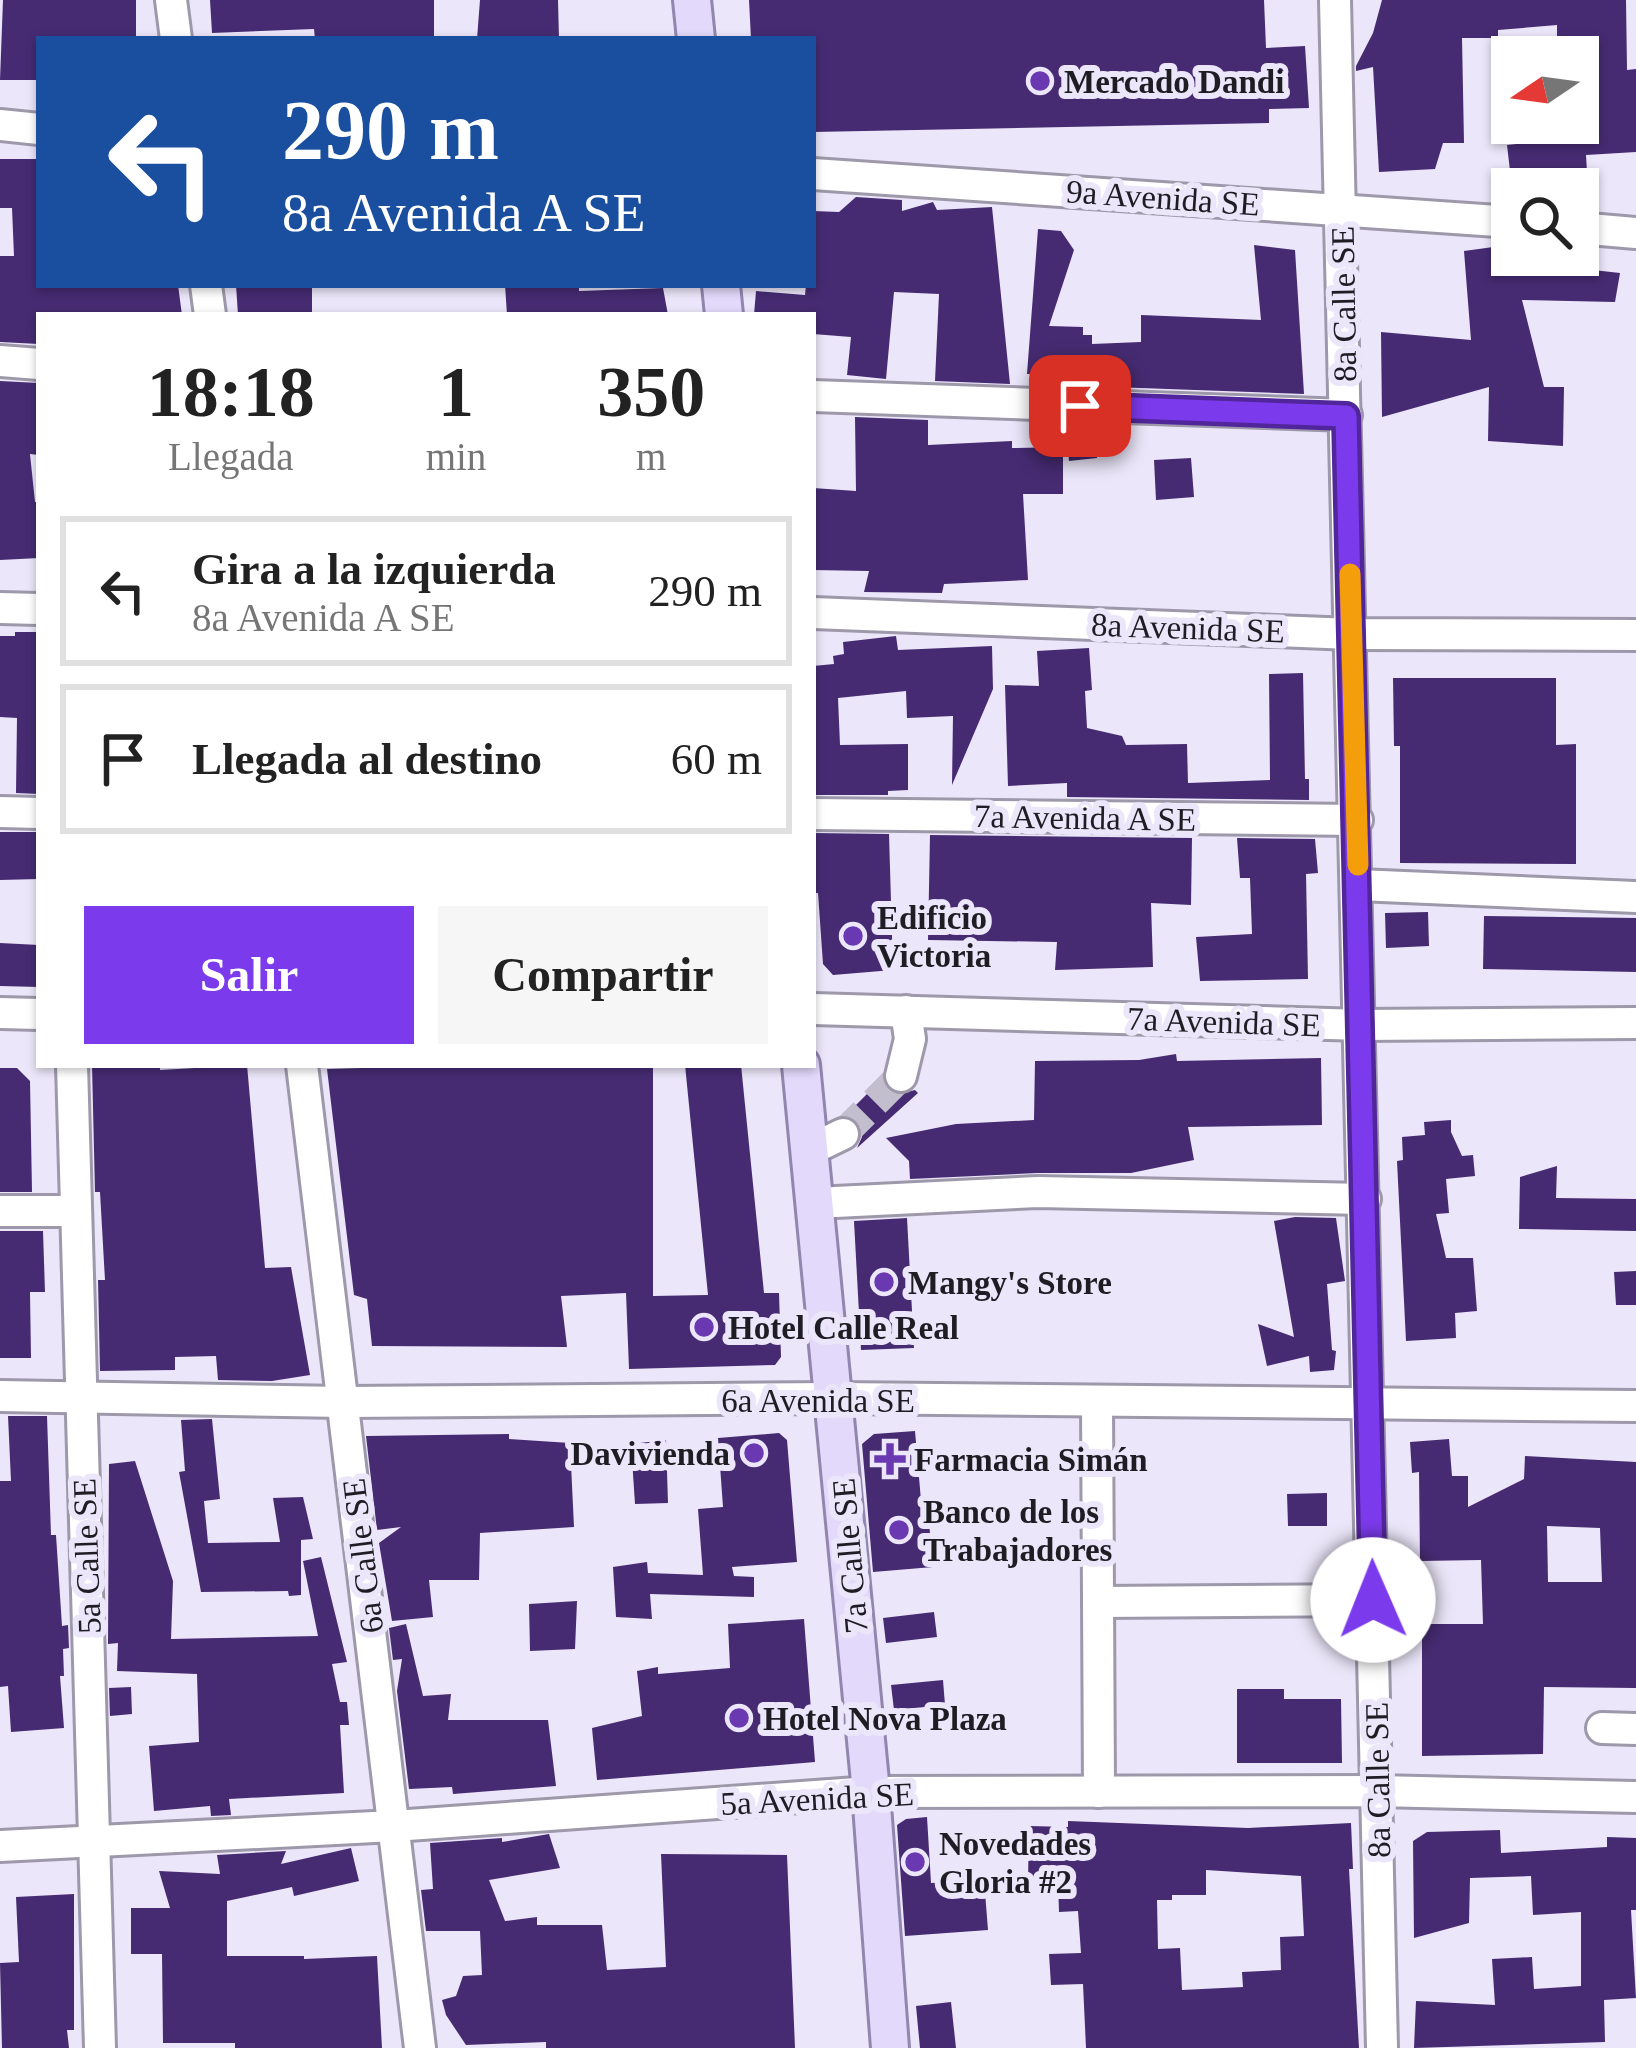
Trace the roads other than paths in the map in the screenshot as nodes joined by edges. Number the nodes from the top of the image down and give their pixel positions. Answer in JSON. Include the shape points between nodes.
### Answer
{"nodes":[{"id":1,"x":171,"y":0,"type":"edge"},
{"id":2,"x":692,"y":0,"type":"edge"},
{"id":3,"x":1335,"y":0,"type":"edge"},
{"id":4,"x":176,"y":36,"type":"edge"},
{"id":5,"x":696,"y":36,"type":"edge"},
{"id":6,"x":0,"y":125,"type":"edge"},
{"id":7,"x":36,"y":129,"type":"edge"},
{"id":8,"x":816,"y":174,"type":"edge"},
{"id":9,"x":1341,"y":208,"type":"junction"},
{"id":10,"x":1491,"y":220,"type":"edge"},
{"id":11,"x":1599,"y":230,"type":"edge"},
{"id":12,"x":1636,"y":233,"type":"edge"},
{"id":13,"x":0,"y":361,"type":"edge"},
{"id":14,"x":36,"y":364,"type":"edge"},
{"id":15,"x":816,"y":396,"type":"edge"},
{"id":16,"x":1346,"y":416,"type":"junction"},
{"id":17,"x":0,"y":608,"type":"edge"},
{"id":18,"x":36,"y":609,"type":"edge"},
{"id":19,"x":816,"y":613,"type":"edge"},
{"id":20,"x":1352,"y":634,"type":"junction"},
{"id":21,"x":1636,"y":635,"type":"edge"},
{"id":22,"x":0,"y":812,"type":"edge"},
{"id":23,"x":36,"y":812,"type":"edge"},
{"id":24,"x":816,"y":814,"type":"edge"},
{"id":25,"x":1357,"y":820,"type":"junction"},
{"id":26,"x":1358,"y":885,"type":"junction"},
{"id":27,"x":1636,"y":897,"type":"edge"},
{"id":28,"x":816,"y":1009,"type":"edge"},
{"id":29,"x":906,"y":1011,"type":"junction"},
{"id":30,"x":0,"y":1013,"type":"edge"},
{"id":31,"x":36,"y":1014,"type":"edge"},
{"id":32,"x":1636,"y":1022,"type":"edge"},
{"id":33,"x":1362,"y":1024,"type":"junction"},
{"id":34,"x":72,"y":1068,"type":"edge"},
{"id":35,"x":302,"y":1068,"type":"edge"},
{"id":36,"x":801,"y":1068,"type":"edge"},
{"id":37,"x":901,"y":1076,"type":"tunnel mouth"},
{"id":38,"x":843,"y":1134,"type":"tunnel mouth"},
{"id":39,"x":809,"y":1150,"type":"junction"},
{"id":40,"x":1365,"y":1199,"type":"junction"},
{"id":41,"x":815,"y":1202,"type":"junction"},
{"id":42,"x":0,"y":1211,"type":"edge"},
{"id":43,"x":76,"y":1211,"type":"junction"},
{"id":44,"x":0,"y":1396,"type":"edge"},
{"id":45,"x":82,"y":1396,"type":"junction"},
{"id":46,"x":835,"y":1398,"type":"junction"},
{"id":47,"x":344,"y":1402,"type":"junction"},
{"id":48,"x":1097,"y":1402,"type":"junction"},
{"id":49,"x":1370,"y":1406,"type":"junction"},
{"id":50,"x":1636,"y":1406,"type":"edge"},
{"id":51,"x":1373,"y":1600,"type":"junction"},
{"id":52,"x":1098,"y":1602,"type":"junction"},
{"id":53,"x":1602,"y":1728,"type":"dead end"},
{"id":54,"x":1636,"y":1729,"type":"edge"},
{"id":55,"x":1377,"y":1791,"type":"junction"},
{"id":56,"x":871,"y":1792,"type":"junction"},
{"id":57,"x":1099,"y":1792,"type":"junction"},
{"id":58,"x":1636,"y":1797,"type":"edge"},
{"id":59,"x":394,"y":1826,"type":"junction"},
{"id":60,"x":94,"y":1840,"type":"junction"},
{"id":61,"x":0,"y":1846,"type":"edge"},
{"id":62,"x":100,"y":2048,"type":"edge"},
{"id":63,"x":420,"y":2048,"type":"edge"},
{"id":64,"x":890,"y":2048,"type":"edge"},
{"id":65,"x":1382,"y":2048,"type":"edge"}],
"edges":[{"from":1,"to":4,"type":"street"},
{"from":2,"to":5,"type":"main road"},
{"from":3,"to":9,"type":"street","name":"8a Calle SE"},
{"from":6,"to":7,"type":"street"},
{"from":8,"to":9,"type":"street","name":"9a Avenida SE"},
{"from":9,"to":10,"type":"street","name":"9a Avenida SE"},
{"from":9,"to":16,"type":"street","name":"8a Calle SE"},
{"from":11,"to":12,"type":"street"},
{"from":13,"to":14,"type":"street"},
{"from":15,"to":16,"type":"street"},
{"from":16,"to":20,"type":"street","name":"8a Calle SE"},
{"from":17,"to":18,"type":"street"},
{"from":19,"to":20,"type":"street","name":"8a Avenida SE"},
{"from":20,"to":21,"type":"street","name":"8a Avenida SE"},
{"from":20,"to":25,"type":"street","name":"8a Calle SE"},
{"from":22,"to":23,"type":"street"},
{"from":24,"to":25,"type":"street","name":"7a Avenida A SE"},
{"from":25,"to":26,"type":"street","name":"8a Calle SE"},
{"from":26,"to":27,"type":"street"},
{"from":26,"to":33,"type":"street","name":"8a Calle SE"},
{"from":28,"to":29,"type":"street","name":"7a Avenida SE"},
{"from":29,"to":33,"type":"street","name":"7a Avenida SE"},
{"from":29,"to":37,"type":"street","via":[[910,1040]]},
{"from":30,"to":31,"type":"street"},
{"from":32,"to":33,"type":"street","name":"7a Avenida SE"},
{"from":33,"to":40,"type":"street","name":"8a Calle SE"},
{"from":34,"to":43,"type":"street","name":"5a Calle SE"},
{"from":35,"to":47,"type":"street","name":"6a Calle SE"},
{"from":36,"to":39,"type":"main road","name":"7a Calle SE"},
{"from":38,"to":39,"type":"street"},
{"from":39,"to":41,"type":"main road","name":"7a Calle SE"},
{"from":40,"to":41,"type":"street","via":[[1038,1192]]},
{"from":40,"to":49,"type":"street","name":"8a Calle SE"},
{"from":41,"to":46,"type":"main road","name":"7a Calle SE"},
{"from":42,"to":43,"type":"street"},
{"from":43,"to":45,"type":"street","name":"5a Calle SE"},
{"from":44,"to":45,"type":"street","name":"6a Avenida SE"},
{"from":45,"to":47,"type":"street","name":"6a Avenida SE"},
{"from":45,"to":60,"type":"street","name":"5a Calle SE"},
{"from":46,"to":47,"type":"street","name":"6a Avenida SE"},
{"from":46,"to":48,"type":"street","name":"6a Avenida SE"},
{"from":46,"to":56,"type":"main road","name":"7a Calle SE"},
{"from":47,"to":59,"type":"street","name":"6a Calle SE"},
{"from":48,"to":49,"type":"street","name":"6a Avenida SE"},
{"from":48,"to":52,"type":"street"},
{"from":49,"to":50,"type":"street","name":"6a Avenida SE"},
{"from":49,"to":51,"type":"street","name":"8a Calle SE"},
{"from":51,"to":52,"type":"street"},
{"from":51,"to":55,"type":"street","name":"8a Calle SE"},
{"from":52,"to":57,"type":"street"},
{"from":53,"to":54,"type":"street"},
{"from":55,"to":57,"type":"street","name":"5a Avenida SE"},
{"from":55,"to":58,"type":"street","name":"5a Avenida SE"},
{"from":55,"to":65,"type":"street","name":"8a Calle SE"},
{"from":56,"to":57,"type":"street","name":"5a Avenida SE"},
{"from":56,"to":59,"type":"street","name":"5a Avenida SE"},
{"from":56,"to":64,"type":"main road","name":"7a Calle SE"},
{"from":59,"to":60,"type":"street","name":"5a Avenida SE"},
{"from":59,"to":63,"type":"street","name":"6a Calle SE"},
{"from":60,"to":61,"type":"street","name":"5a Avenida SE"},
{"from":60,"to":62,"type":"street","name":"5a Calle SE"}]}
